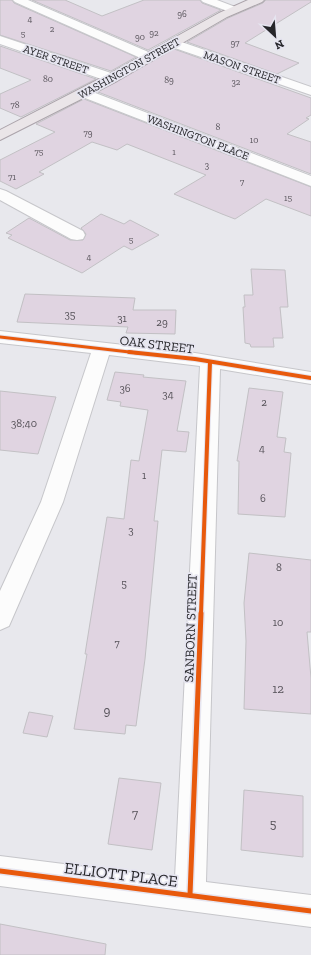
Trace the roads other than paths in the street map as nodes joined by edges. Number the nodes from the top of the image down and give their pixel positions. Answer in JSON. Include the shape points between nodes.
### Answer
{"nodes":[{"id":1,"x":19,"y":0,"type":"edge"},
{"id":2,"x":207,"y":0,"type":"edge"},
{"id":3,"x":258,"y":0,"type":"edge"},
{"id":4,"x":234,"y":10,"type":"junction"},
{"id":5,"x":0,"y":40,"type":"edge"},
{"id":6,"x":173,"y":43,"type":"junction"},
{"id":7,"x":149,"y":57,"type":"junction"},
{"id":8,"x":112,"y":78,"type":"junction"},
{"id":9,"x":311,"y":90,"type":"edge"},
{"id":10,"x":85,"y":93,"type":"junction"},
{"id":11,"x":0,"y":136,"type":"edge"},
{"id":12,"x":311,"y":181,"type":"edge"},
{"id":13,"x":0,"y":194,"type":"edge"},
{"id":14,"x":77,"y":235,"type":"dead end"},
{"id":15,"x":0,"y":337,"type":"edge"},
{"id":16,"x":102,"y":348,"type":"junction"},
{"id":17,"x":210,"y":362,"type":"junction"},
{"id":18,"x":311,"y":378,"type":"edge"},
{"id":19,"x":0,"y":619,"type":"edge"},
{"id":20,"x":0,"y":871,"type":"edge"},
{"id":21,"x":190,"y":895,"type":"junction"},
{"id":22,"x":311,"y":911,"type":"edge"}],
"edges":[{"from":1,"to":7,"type":"street"},
{"from":2,"to":4,"type":"street"},
{"from":3,"to":4,"type":"main road","name":"WASHINGTON STREET"},
{"from":4,"to":6,"type":"main road","name":"WASHINGTON STREET"},
{"from":5,"to":8,"type":"street","name":"AYER STREET"},
{"from":6,"to":7,"type":"main road","name":"WASHINGTON STREET"},
{"from":6,"to":9,"type":"street","name":"MASON STREET"},
{"from":7,"to":8,"type":"main road","name":"WASHINGTON STREET"},
{"from":8,"to":10,"type":"main road","name":"WASHINGTON STREET"},
{"from":10,"to":11,"type":"main road","name":"WASHINGTON STREET"},
{"from":10,"to":12,"type":"street","name":"WASHINGTON PLACE"},
{"from":13,"to":14,"type":"street"},
{"from":15,"to":16,"type":"street","name":"OAK STREET"},
{"from":16,"to":17,"type":"street","name":"OAK STREET"},
{"from":16,"to":19,"type":"street","via":[[52,502]]},
{"from":17,"to":18,"type":"street","name":"OAK STREET"},
{"from":17,"to":21,"type":"street","name":"SANBORN STREET"},
{"from":20,"to":21,"type":"street","name":"ELLIOTT PLACE"},
{"from":21,"to":22,"type":"street","name":"ELLIOTT PLACE"}]}
